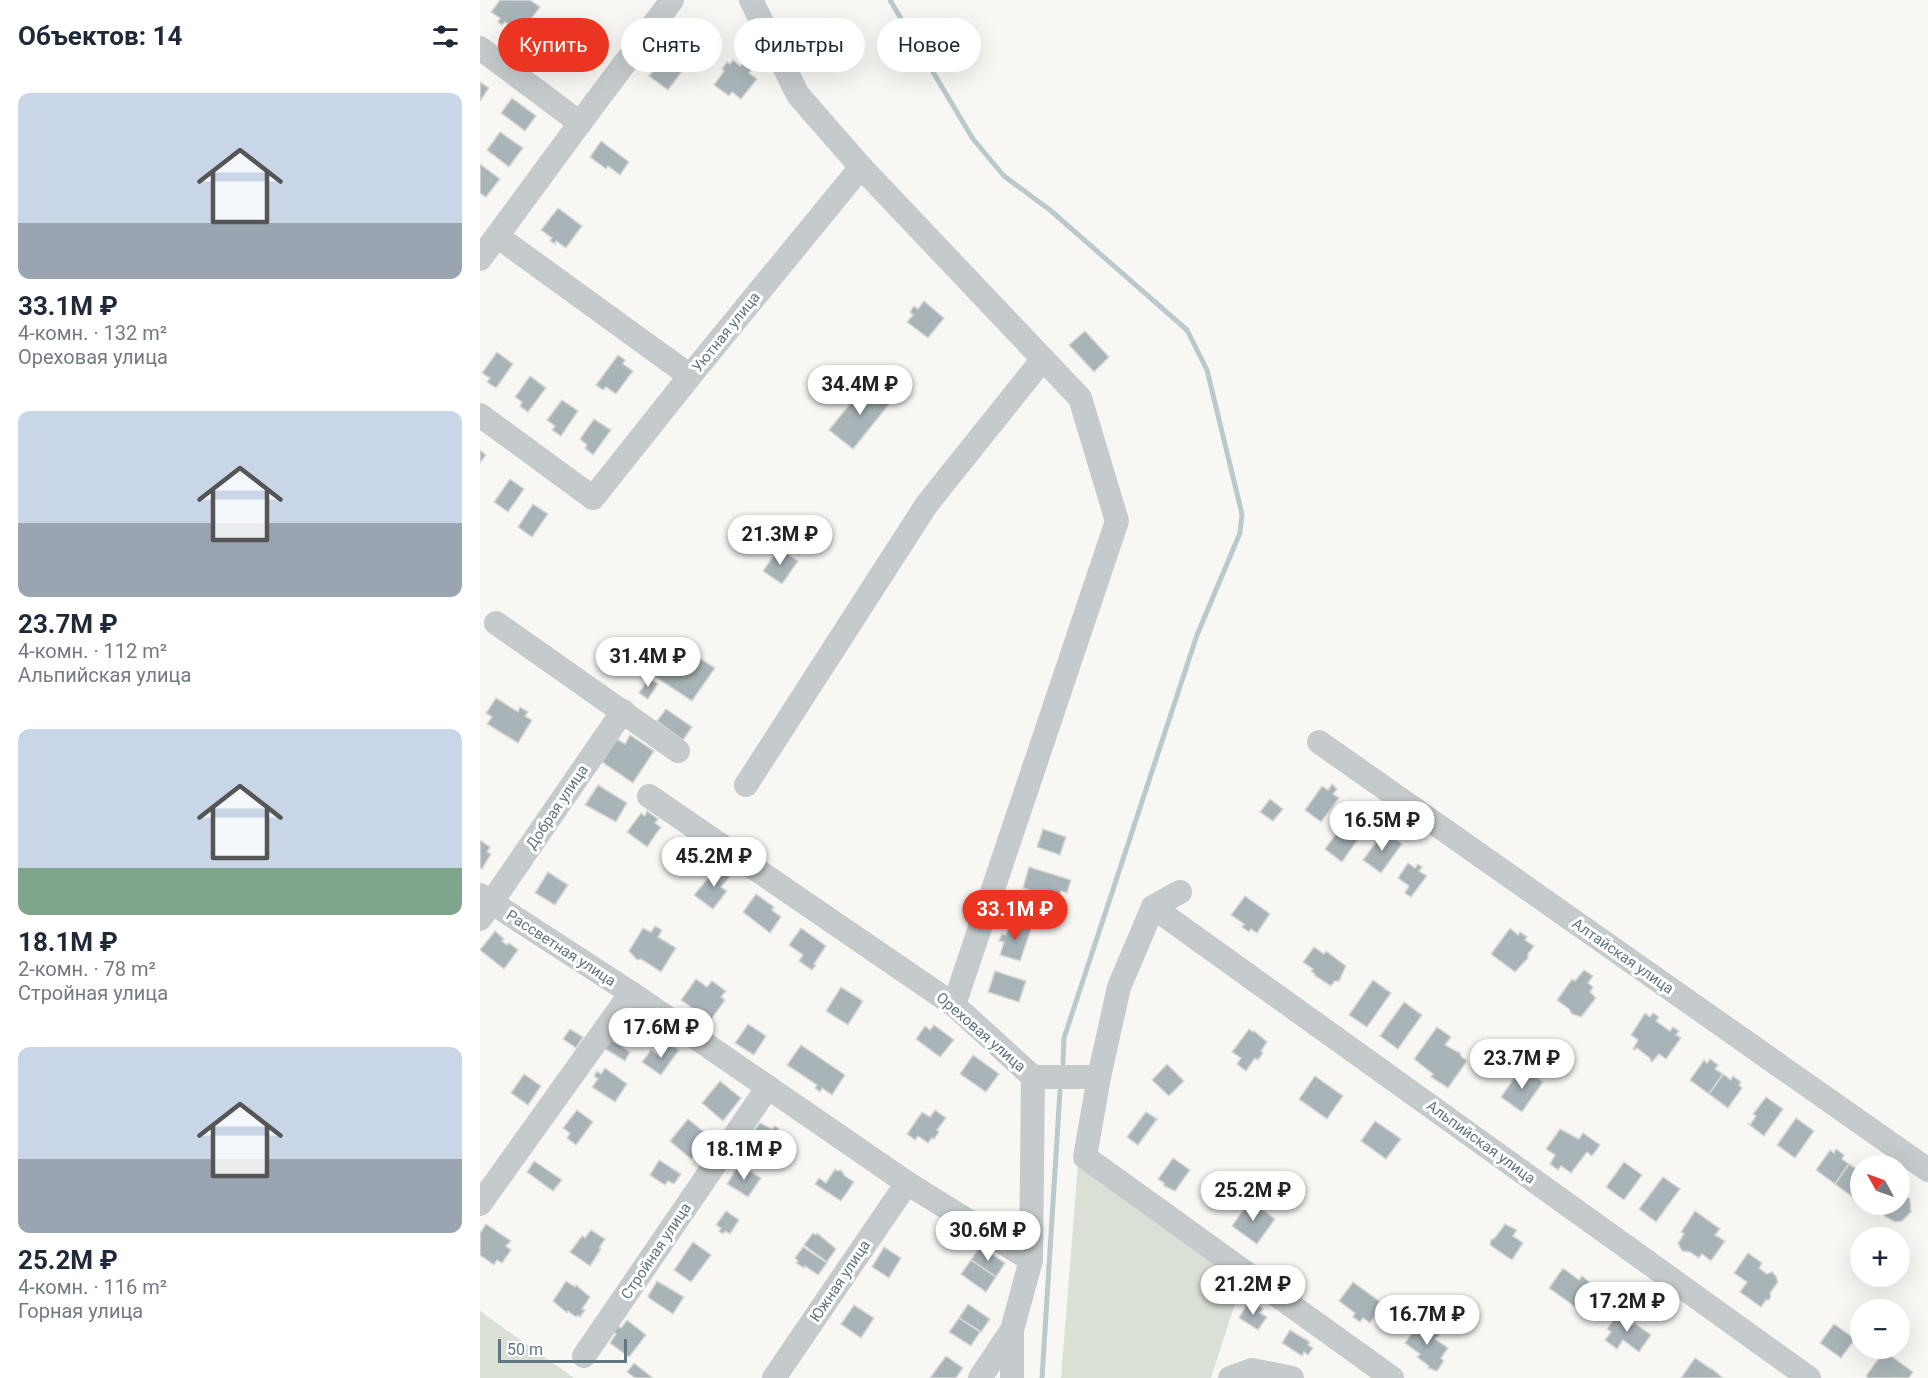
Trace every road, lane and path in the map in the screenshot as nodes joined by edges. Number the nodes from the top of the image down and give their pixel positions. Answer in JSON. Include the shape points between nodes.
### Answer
{"nodes":[{"id":1,"x":672,"y":0,"type":"edge"},
{"id":2,"x":751,"y":0,"type":"edge"},
{"id":3,"x":480,"y":48,"type":"edge"},
{"id":4,"x":580,"y":123,"type":"junction"},
{"id":5,"x":861,"y":167,"type":"junction"},
{"id":6,"x":497,"y":236,"type":"junction"},
{"id":7,"x":480,"y":259,"type":"edge"},
{"id":8,"x":1043,"y":359,"type":"junction"},
{"id":9,"x":690,"y":376,"type":"junction"},
{"id":10,"x":480,"y":415,"type":"edge"},
{"id":11,"x":496,"y":623,"type":"dead end"},
{"id":12,"x":623,"y":711,"type":"junction"},
{"id":13,"x":1319,"y":742,"type":"dead end"},
{"id":14,"x":678,"y":751,"type":"dead end"},
{"id":15,"x":746,"y":785,"type":"dead end"},
{"id":16,"x":649,"y":796,"type":"dead end"},
{"id":17,"x":1180,"y":892,"type":"dead end"},
{"id":18,"x":484,"y":906,"type":"edge"},
{"id":19,"x":1153,"y":907,"type":"junction"},
{"id":20,"x":631,"y":993,"type":"junction"},
{"id":21,"x":954,"y":1005,"type":"junction"},
{"id":22,"x":1033,"y":1077,"type":"junction"},
{"id":23,"x":1099,"y":1077,"type":"junction"},
{"id":24,"x":768,"y":1087,"type":"junction"},
{"id":25,"x":1928,"y":1170,"type":"edge"},
{"id":26,"x":907,"y":1183,"type":"junction"},
{"id":27,"x":480,"y":1204,"type":"edge"},
{"id":28,"x":1031,"y":1260,"type":"junction"},
{"id":29,"x":1012,"y":1330,"type":"junction"},
{"id":30,"x":584,"y":1356,"type":"dead end"},
{"id":31,"x":774,"y":1378,"type":"edge"},
{"id":32,"x":980,"y":1378,"type":"edge"},
{"id":33,"x":1012,"y":1378,"type":"edge"},
{"id":34,"x":1230,"y":1378,"type":"edge"},
{"id":35,"x":1292,"y":1378,"type":"edge"},
{"id":36,"x":1392,"y":1378,"type":"edge"},
{"id":37,"x":1809,"y":1378,"type":"edge"}],
"edges":[{"from":1,"to":4,"type":"street"},
{"from":2,"to":5,"type":"street","via":[[798,95]]},
{"from":3,"to":4,"type":"street"},
{"from":4,"to":6,"type":"street"},
{"from":5,"to":8,"type":"street"},
{"from":5,"to":9,"type":"street","name":"Уютная улица"},
{"from":6,"to":7,"type":"street"},
{"from":6,"to":9,"type":"street"},
{"from":8,"to":15,"type":"street","via":[[927,504]]},
{"from":8,"to":21,"type":"street","via":[[1080,398],[1116,521]]},
{"from":9,"to":10,"type":"street","name":"Уютная улица","via":[[593,498]]},
{"from":11,"to":12,"type":"street"},
{"from":12,"to":14,"type":"street"},
{"from":12,"to":18,"type":"street","name":"Добрая улица"},
{"from":13,"to":25,"type":"street","name":"Алтайская улица"},
{"from":16,"to":21,"type":"street","name":"Ореховая улица"},
{"from":17,"to":19,"type":"street"},
{"from":18,"to":20,"type":"street","name":"Рассветная улица"},
{"from":19,"to":23,"type":"street","via":[[1119,987]]},
{"from":19,"to":37,"type":"street","name":"Альпийская улица"},
{"from":20,"to":24,"type":"street","name":"Рассветная улица"},
{"from":20,"to":27,"type":"street"},
{"from":21,"to":22,"type":"street","name":"Ореховая улица"},
{"from":22,"to":23,"type":"street"},
{"from":22,"to":28,"type":"street","name":"Ореховая улица"},
{"from":23,"to":36,"type":"street","via":[[1085,1157]]},
{"from":24,"to":26,"type":"street","name":"Рассветная улица"},
{"from":24,"to":30,"type":"street","name":"Стройная улица"},
{"from":26,"to":28,"type":"street","name":"Рассветная улица"},
{"from":26,"to":31,"type":"street","name":"Южная улица"},
{"from":28,"to":29,"type":"street","name":"Ореховая улица"},
{"from":29,"to":32,"type":"street"},
{"from":29,"to":33,"type":"street","name":"Ореховая улица"},
{"from":34,"to":35,"type":"street","via":[[1252,1370]]}]}
